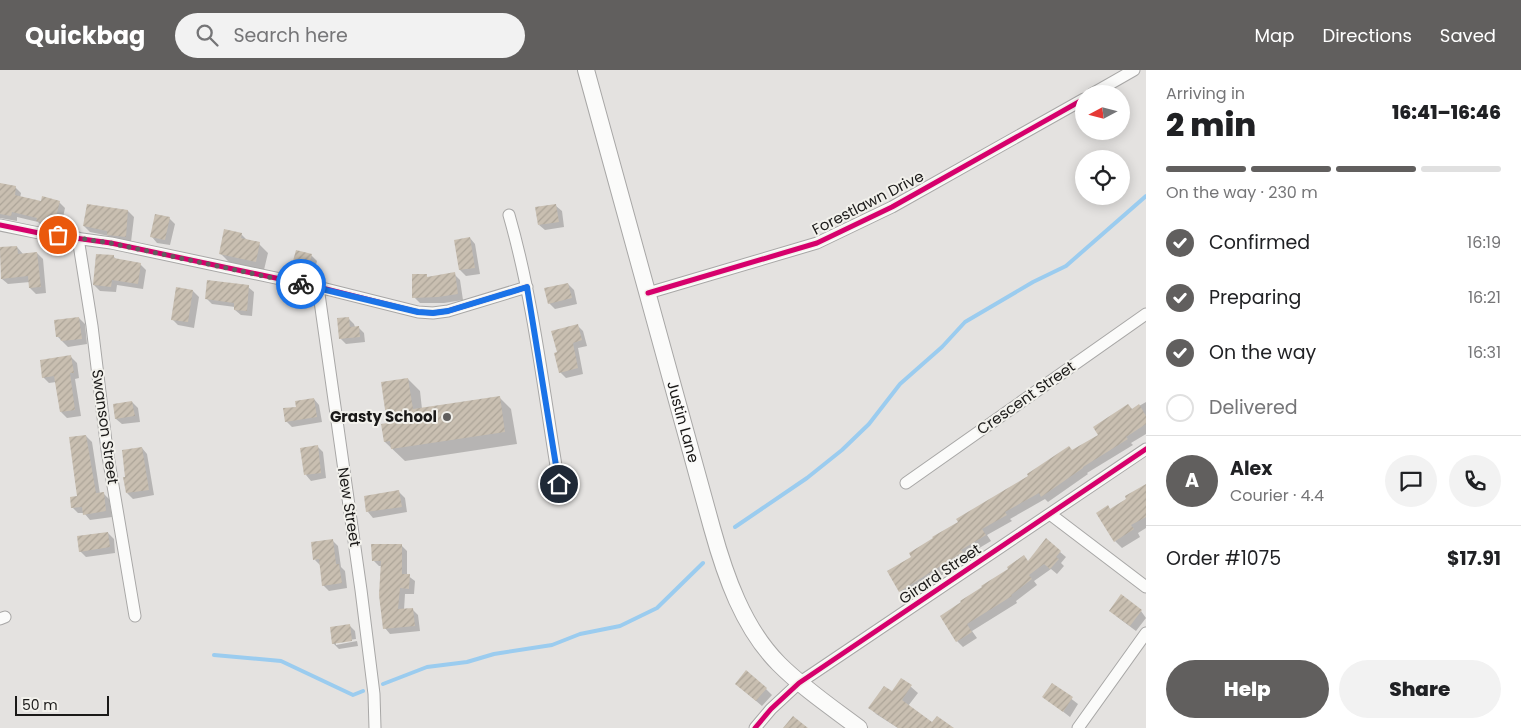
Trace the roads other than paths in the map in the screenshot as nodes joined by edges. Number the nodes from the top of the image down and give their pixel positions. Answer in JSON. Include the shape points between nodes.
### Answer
{"nodes":[{"id":1,"x":586,"y":70,"type":"edge"},
{"id":2,"x":1134,"y":70,"type":"edge"},
{"id":3,"x":1108,"y":85,"type":"edge"},
{"id":4,"x":1075,"y":104,"type":"edge"},
{"id":5,"x":509,"y":215,"type":"dead end"},
{"id":6,"x":0,"y":225,"type":"edge"},
{"id":7,"x":78,"y":238,"type":"junction"},
{"id":8,"x":318,"y":287,"type":"junction"},
{"id":9,"x":527,"y":287,"type":"junction"},
{"id":10,"x":648,"y":293,"type":"junction"},
{"id":11,"x":1146,"y":314,"type":"edge"},
{"id":12,"x":1146,"y":449,"type":"edge"},
{"id":13,"x":906,"y":483,"type":"dead end"},
{"id":14,"x":559,"y":484,"type":"dead end"},
{"id":15,"x":1050,"y":514,"type":"junction"},
{"id":16,"x":1146,"y":586,"type":"edge"},
{"id":17,"x":135,"y":616,"type":"dead end"},
{"id":18,"x":1146,"y":633,"type":"edge"},
{"id":19,"x":799,"y":683,"type":"junction"},
{"id":20,"x":375,"y":728,"type":"edge"},
{"id":21,"x":756,"y":728,"type":"edge"},
{"id":22,"x":859,"y":728,"type":"edge"},
{"id":23,"x":1078,"y":728,"type":"edge"}],
"edges":[{"from":1,"to":10,"type":"main road","name":"Justin Lane"},
{"from":2,"to":3,"type":"street"},
{"from":4,"to":10,"type":"street","name":"Forestlawn Drive","via":[[892,207],[817,243]]},
{"from":5,"to":9,"type":"street"},
{"from":6,"to":7,"type":"street"},
{"from":7,"to":8,"type":"street"},
{"from":7,"to":17,"type":"street","name":"Swanson Street","via":[[107,450]]},
{"from":8,"to":9,"type":"street","via":[[433,313]]},
{"from":8,"to":20,"type":"street","name":"New Street","via":[[361,590]]},
{"from":9,"to":14,"type":"street"},
{"from":10,"to":19,"type":"main road","name":"Justin Lane","via":[[718,549],[730,582],[761,642]]},
{"from":11,"to":13,"type":"street","name":"Crescent Street"},
{"from":12,"to":15,"type":"street","name":"Girard Street"},
{"from":15,"to":16,"type":"street"},
{"from":15,"to":19,"type":"street","name":"Girard Street"},
{"from":18,"to":23,"type":"street"},
{"from":19,"to":21,"type":"street","name":"Girard Street"},
{"from":19,"to":22,"type":"main road","name":"Justin Lane"}]}
